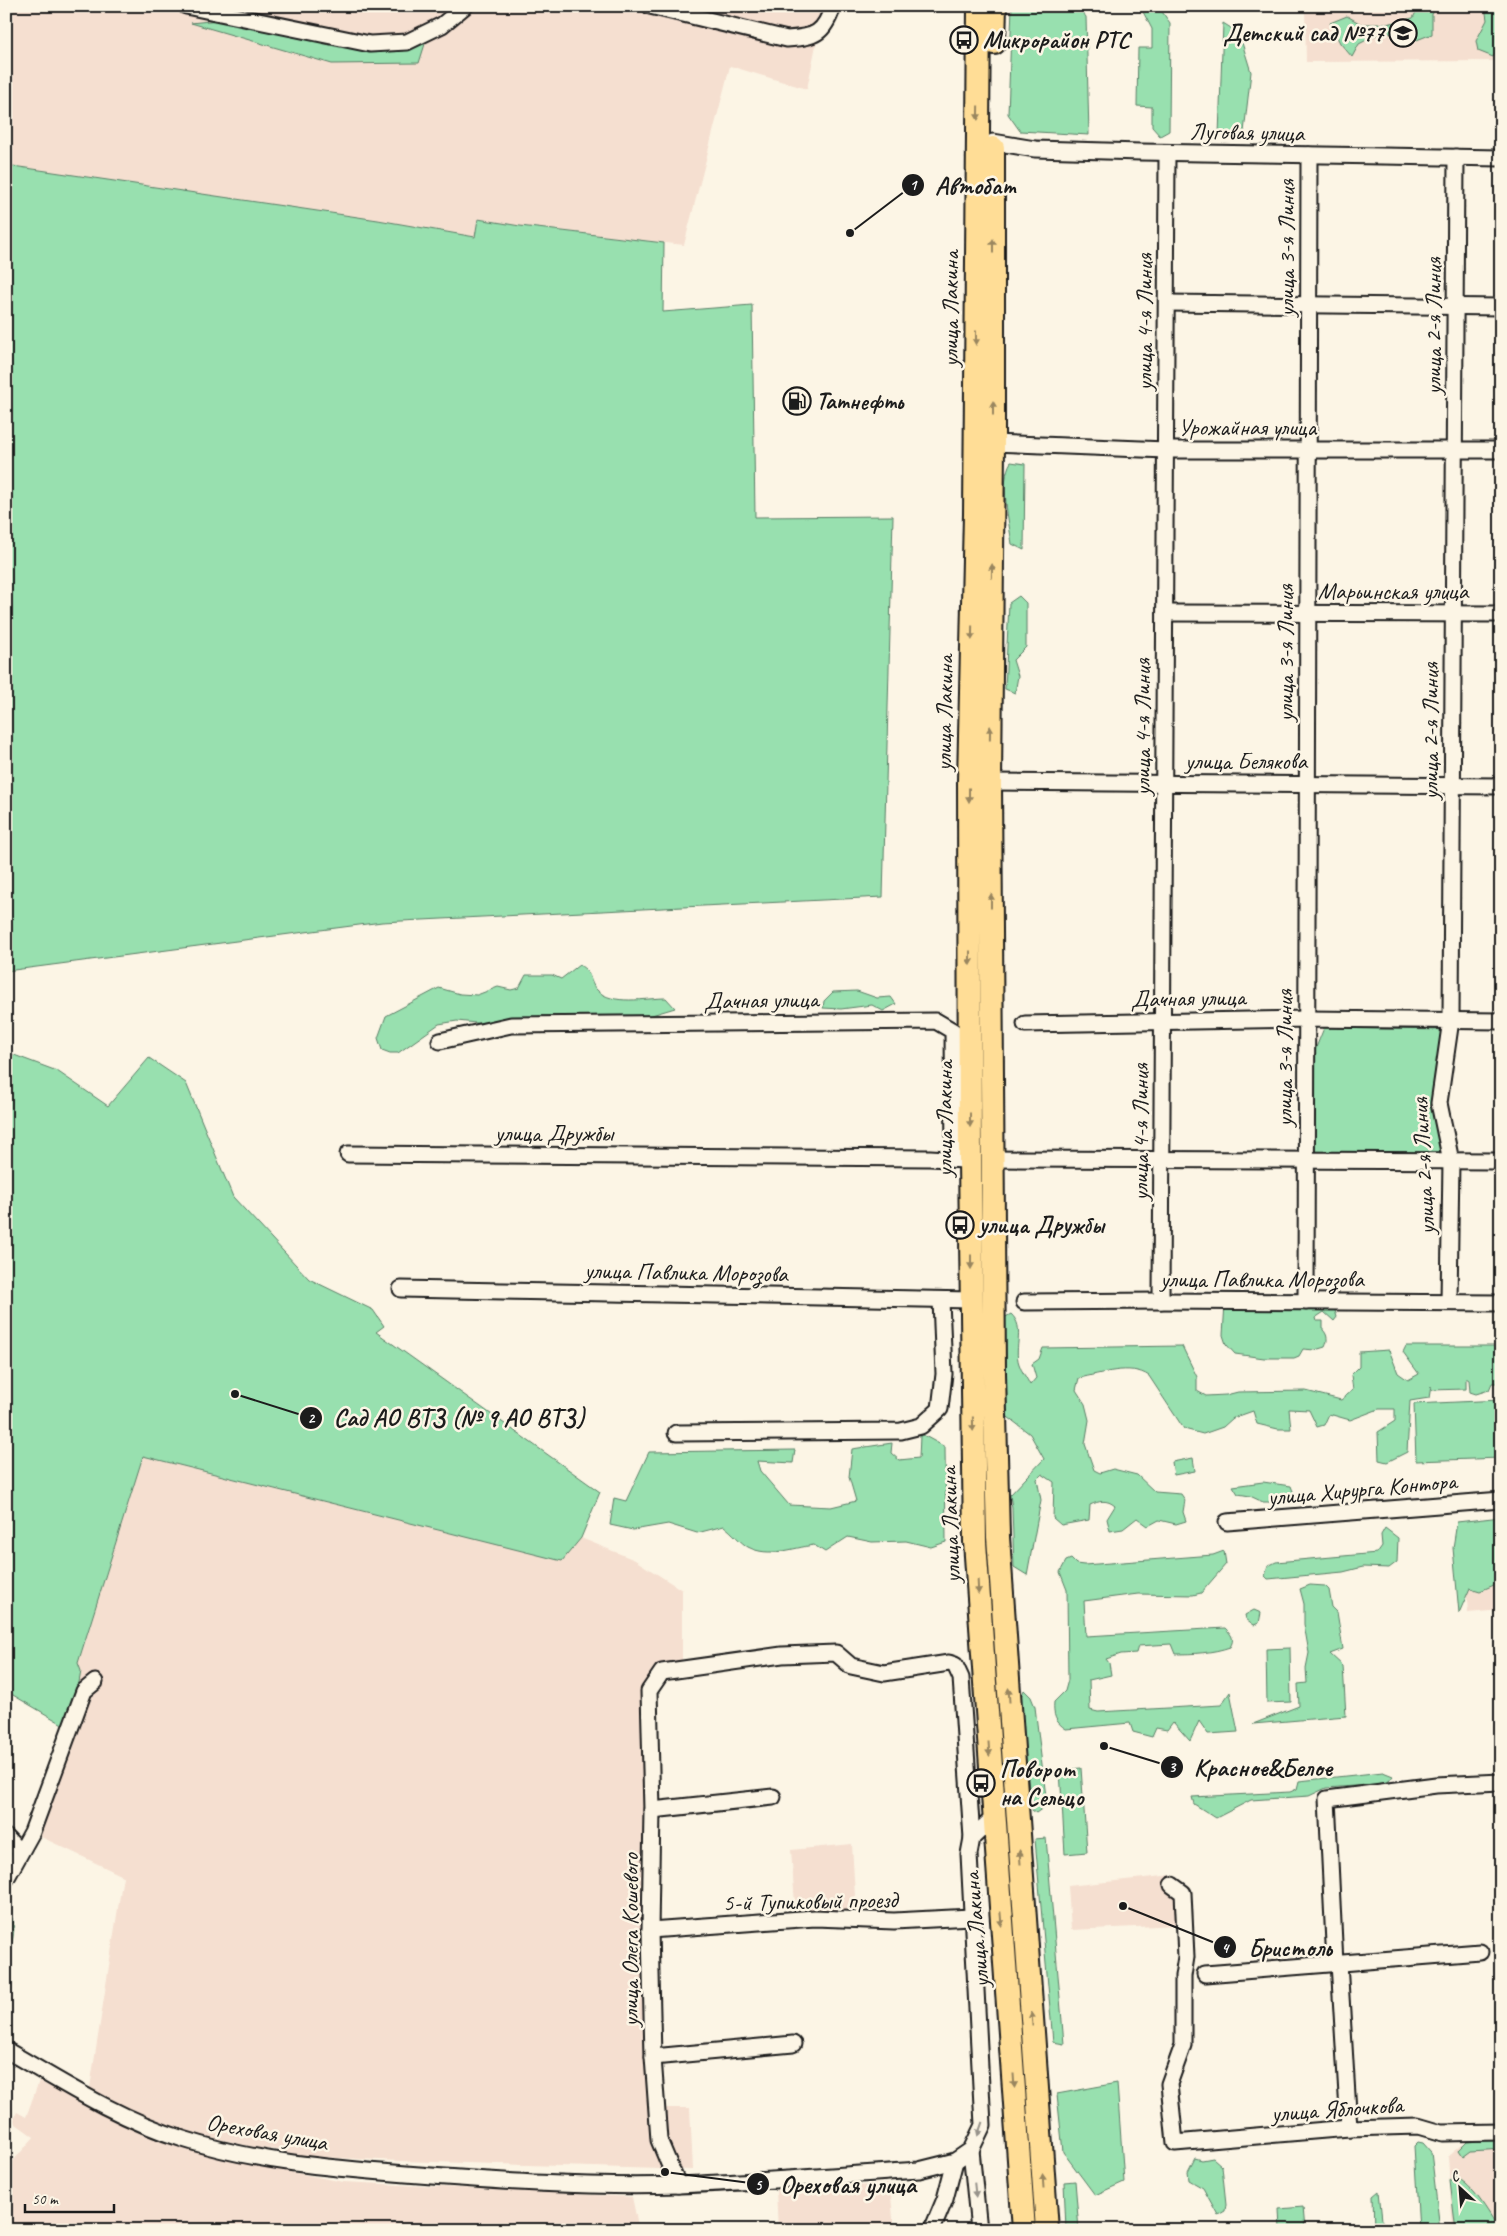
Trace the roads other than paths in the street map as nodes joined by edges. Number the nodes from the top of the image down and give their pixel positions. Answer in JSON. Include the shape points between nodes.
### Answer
{"nodes":[{"id":1,"x":186,"y":6,"type":"edge"},
{"id":2,"x":465,"y":6,"type":"edge"},
{"id":3,"x":650,"y":6,"type":"edge"},
{"id":4,"x":833,"y":6,"type":"edge"},
{"id":5,"x":990,"y":9,"type":"edge"},
{"id":6,"x":993,"y":142,"type":"junction"},
{"id":7,"x":1167,"y":153,"type":"junction"},
{"id":8,"x":1309,"y":155,"type":"junction"},
{"id":9,"x":1456,"y":158,"type":"junction"},
{"id":10,"x":1501,"y":158,"type":"edge"},
{"id":11,"x":1167,"y":303,"type":"junction"},
{"id":12,"x":1308,"y":305,"type":"junction"},
{"id":13,"x":1455,"y":307,"type":"junction"},
{"id":14,"x":1501,"y":307,"type":"edge"},
{"id":15,"x":993,"y":443,"type":"junction"},
{"id":16,"x":1166,"y":450,"type":"junction"},
{"id":17,"x":1308,"y":450,"type":"junction"},
{"id":18,"x":1454,"y":450,"type":"junction"},
{"id":19,"x":1501,"y":450,"type":"edge"},
{"id":20,"x":1165,"y":613,"type":"junction"},
{"id":21,"x":1308,"y":613,"type":"junction"},
{"id":22,"x":1454,"y":614,"type":"junction"},
{"id":23,"x":1501,"y":614,"type":"edge"},
{"id":24,"x":990,"y":782,"type":"junction"},
{"id":25,"x":1164,"y":783,"type":"junction"},
{"id":26,"x":1307,"y":784,"type":"junction"},
{"id":27,"x":1452,"y":786,"type":"junction"},
{"id":28,"x":1501,"y":786,"type":"edge"},
{"id":29,"x":1307,"y":1019,"type":"junction"},
{"id":30,"x":1163,"y":1020,"type":"junction"},
{"id":31,"x":1451,"y":1020,"type":"junction"},
{"id":32,"x":1501,"y":1021,"type":"edge"},
{"id":33,"x":1026,"y":1024,"type":"dead end"},
{"id":34,"x":440,"y":1041,"type":"dead end"},
{"id":35,"x":348,"y":1154,"type":"dead end"},
{"id":36,"x":1163,"y":1159,"type":"junction"},
{"id":37,"x":972,"y":1160,"type":"junction"},
{"id":38,"x":1306,"y":1160,"type":"junction"},
{"id":39,"x":1451,"y":1161,"type":"junction"},
{"id":40,"x":1501,"y":1161,"type":"edge"},
{"id":41,"x":400,"y":1288,"type":"dead end"},
{"id":42,"x":941,"y":1300,"type":"junction"},
{"id":43,"x":971,"y":1300,"type":"junction"},
{"id":44,"x":1162,"y":1301,"type":"junction"},
{"id":45,"x":1024,"y":1302,"type":"dead end"},
{"id":46,"x":1306,"y":1302,"type":"junction"},
{"id":47,"x":1449,"y":1302,"type":"junction"},
{"id":48,"x":1501,"y":1303,"type":"edge"},
{"id":49,"x":676,"y":1433,"type":"dead end"},
{"id":50,"x":1501,"y":1500,"type":"edge"},
{"id":51,"x":1227,"y":1522,"type":"dead end"},
{"id":52,"x":955,"y":1665,"type":"joint"},
{"id":53,"x":95,"y":1682,"type":"dead end"},
{"id":54,"x":1501,"y":1782,"type":"edge"},
{"id":55,"x":773,"y":1797,"type":"dead end"},
{"id":56,"x":652,"y":1810,"type":"junction"},
{"id":57,"x":993,"y":1818,"type":"junction"},
{"id":58,"x":6,"y":1837,"type":"edge"},
{"id":59,"x":972,"y":1838,"type":"junction"},
{"id":60,"x":20,"y":1852,"type":"junction"},
{"id":61,"x":6,"y":1880,"type":"edge"},
{"id":62,"x":1172,"y":1885,"type":"dead end"},
{"id":63,"x":971,"y":1917,"type":"junction"},
{"id":64,"x":650,"y":1930,"type":"junction"},
{"id":65,"x":1480,"y":1952,"type":"dead end"},
{"id":66,"x":1337,"y":1964,"type":"junction"},
{"id":67,"x":1205,"y":1974,"type":"dead end"},
{"id":68,"x":793,"y":2044,"type":"dead end"},
{"id":69,"x":6,"y":2050,"type":"edge"},
{"id":70,"x":653,"y":2057,"type":"junction"},
{"id":71,"x":1349,"y":2128,"type":"junction"},
{"id":72,"x":1501,"y":2132,"type":"edge"},
{"id":73,"x":971,"y":2150,"type":"junction"},
{"id":74,"x":955,"y":2161,"type":"junction"},
{"id":75,"x":678,"y":2185,"type":"junction"},
{"id":76,"x":932,"y":2230,"type":"edge"},
{"id":77,"x":979,"y":2230,"type":"edge"},
{"id":78,"x":1024,"y":2230,"type":"edge"},
{"id":79,"x":1047,"y":2230,"type":"edge"}],
"edges":[{"from":1,"to":2,"type":"street","via":[[370,44],[407,42],[442,26]]},
{"from":3,"to":4,"type":"street","via":[[787,40],[810,38],[828,24]]},
{"from":5,"to":6,"type":"highway","name":"улица Лакина"},
{"from":5,"to":37,"type":"highway","name":"улица Лакина","one_way":true,"via":[[969,781]]},
{"from":6,"to":7,"type":"street","name":"Луговая улица","via":[[1036,149]]},
{"from":15,"to":6,"type":"highway","name":"улица Лакина","one_way":true},
{"from":7,"to":8,"type":"street","name":"Луговая улица"},
{"from":7,"to":11,"type":"street","name":"улица 4-я Линия"},
{"from":8,"to":9,"type":"street","name":"Луговая улица"},
{"from":8,"to":12,"type":"street","name":"улица 3-я Линия"},
{"from":9,"to":10,"type":"street","name":"Луговая улица"},
{"from":9,"to":13,"type":"street","name":"улица 2-я Линия"},
{"from":11,"to":12,"type":"street"},
{"from":11,"to":16,"type":"street","name":"улица 4-я Линия"},
{"from":12,"to":13,"type":"street"},
{"from":12,"to":17,"type":"street","name":"улица 3-я Линия"},
{"from":13,"to":14,"type":"street"},
{"from":13,"to":18,"type":"street","name":"улица 2-я Линия"},
{"from":15,"to":16,"type":"street","name":"Урожайная улица"},
{"from":24,"to":15,"type":"highway","name":"улица Лакина","one_way":true},
{"from":16,"to":17,"type":"street","name":"Урожайная улица"},
{"from":16,"to":20,"type":"street","name":"улица 4-я Линия"},
{"from":17,"to":18,"type":"street","name":"Урожайная улица"},
{"from":17,"to":21,"type":"street","name":"улица 3-я Линия"},
{"from":18,"to":19,"type":"street","name":"Урожайная улица"},
{"from":18,"to":22,"type":"street","name":"улица 2-я Линия"},
{"from":20,"to":21,"type":"street","name":"Марьинская улица"},
{"from":20,"to":25,"type":"street","name":"улица 4-я Линия"},
{"from":21,"to":22,"type":"street","name":"Марьинская улица"},
{"from":21,"to":26,"type":"street","name":"улица 3-я Линия"},
{"from":22,"to":23,"type":"street","name":"Марьинская улица"},
{"from":22,"to":27,"type":"street","name":"улица 2-я Линия"},
{"from":24,"to":25,"type":"street","name":"улица Белякова"},
{"from":37,"to":24,"type":"highway","name":"улица Лакина","one_way":true},
{"from":25,"to":26,"type":"street","name":"улица Белякова"},
{"from":25,"to":30,"type":"street","name":"улица 4-я Линия"},
{"from":26,"to":27,"type":"street","name":"улица Белякова"},
{"from":26,"to":29,"type":"street","name":"улица 3-я Линия"},
{"from":27,"to":28,"type":"street","name":"улица Белякова"},
{"from":27,"to":31,"type":"street","name":"улица 2-я Линия"},
{"from":29,"to":30,"type":"street","name":"Дачная улица"},
{"from":29,"to":31,"type":"street","name":"Дачная улица"},
{"from":29,"to":38,"type":"street","name":"улица 3-я Линия"},
{"from":30,"to":33,"type":"street","name":"Дачная улица"},
{"from":30,"to":36,"type":"street","name":"улица 4-я Линия"},
{"from":31,"to":32,"type":"street","name":"Дачная улица"},
{"from":31,"to":39,"type":"street","name":"улица 2-я Линия","via":[[1439,1103]]},
{"from":34,"to":37,"type":"street","name":"Дачная улица","via":[[512,1025],[936,1021],[952,1031]]},
{"from":35,"to":37,"type":"street","name":"улица Дружбы"},
{"from":36,"to":37,"type":"street","name":"улица Дружбы"},
{"from":36,"to":38,"type":"street","name":"улица Дружбы"},
{"from":36,"to":44,"type":"street","name":"улица 4-я Линия"},
{"from":37,"to":43,"type":"highway","name":"улица Лакина","one_way":true},
{"from":79,"to":37,"type":"highway","name":"улица Лакина","one_way":true},
{"from":38,"to":39,"type":"street","name":"улица Дружбы"},
{"from":38,"to":46,"type":"street","name":"улица 3-я Линия"},
{"from":39,"to":40,"type":"street","name":"улица Дружбы"},
{"from":39,"to":47,"type":"street","name":"улица 2-я Линия"},
{"from":41,"to":42,"type":"street","name":"улица Павлика Морозова"},
{"from":42,"to":43,"type":"street","name":"улица Павлика Морозова"},
{"from":42,"to":49,"type":"street","via":[[944,1374],[940,1408],[921,1426],[901,1431]]},
{"from":43,"to":57,"type":"highway","name":"улица Лакина","one_way":true,"via":[[975,1542]]},
{"from":44,"to":45,"type":"street","name":"улица Павлика Морозова"},
{"from":44,"to":46,"type":"street","name":"улица Павлика Морозова"},
{"from":46,"to":47,"type":"street","name":"улица Павлика Морозова"},
{"from":47,"to":48,"type":"street","name":"улица Павлика Морозова"},
{"from":50,"to":51,"type":"street","name":"улица Хирурга Контора"},
{"from":52,"to":56,"type":"street","name":"улица Олега Кошевого","via":[[949,1663],[884,1673],[851,1666],[836,1654],[782,1655],[662,1672],[650,1691]]},
{"from":52,"to":59,"type":"street","name":"Ореховая улица","via":[[961,1678]]},
{"from":53,"to":60,"type":"street","via":[[84,1691],[32,1832]]},
{"from":54,"to":66,"type":"street","via":[[1436,1785],[1327,1799]]},
{"from":55,"to":56,"type":"street"},
{"from":56,"to":64,"type":"street","name":"улица Олега Кошевого"},
{"from":57,"to":59,"type":"street"},
{"from":57,"to":78,"type":"highway","name":"улица Лакина","one_way":true},
{"from":58,"to":60,"type":"street"},
{"from":59,"to":63,"type":"street","name":"Ореховая улица","via":[[969,1854]]},
{"from":60,"to":61,"type":"street"},
{"from":62,"to":71,"type":"street","name":"улица Яблочкова","via":[[1183,1893],[1186,1957],[1183,2045],[1170,2084],[1176,2143]]},
{"from":63,"to":64,"type":"street","name":"5-й Тупиковый проезд","via":[[894,1922],[815,1918]]},
{"from":63,"to":73,"type":"street","name":"Ореховая улица","one_way":true,"via":[[983,2125]]},
{"from":64,"to":70,"type":"street","name":"улица Олега Кошевого"},
{"from":65,"to":66,"type":"street"},
{"from":66,"to":67,"type":"street"},
{"from":66,"to":71,"type":"street"},
{"from":68,"to":70,"type":"street"},
{"from":69,"to":75,"type":"street","name":"Ореховая улица","via":[[122,2115],[181,2138],[242,2155],[351,2169],[466,2178]]},
{"from":70,"to":75,"type":"street","name":"улица Олега Кошевого","via":[[659,2140]]},
{"from":71,"to":72,"type":"street","name":"улица Яблочкова","via":[[1418,2126],[1442,2134]]},
{"from":73,"to":74,"type":"street","name":"Ореховая улица"},
{"from":73,"to":77,"type":"street","one_way":true},
{"from":74,"to":75,"type":"street","name":"Ореховая улица","via":[[919,2170]]},
{"from":74,"to":76,"type":"street","via":[[945,2199]]}]}
